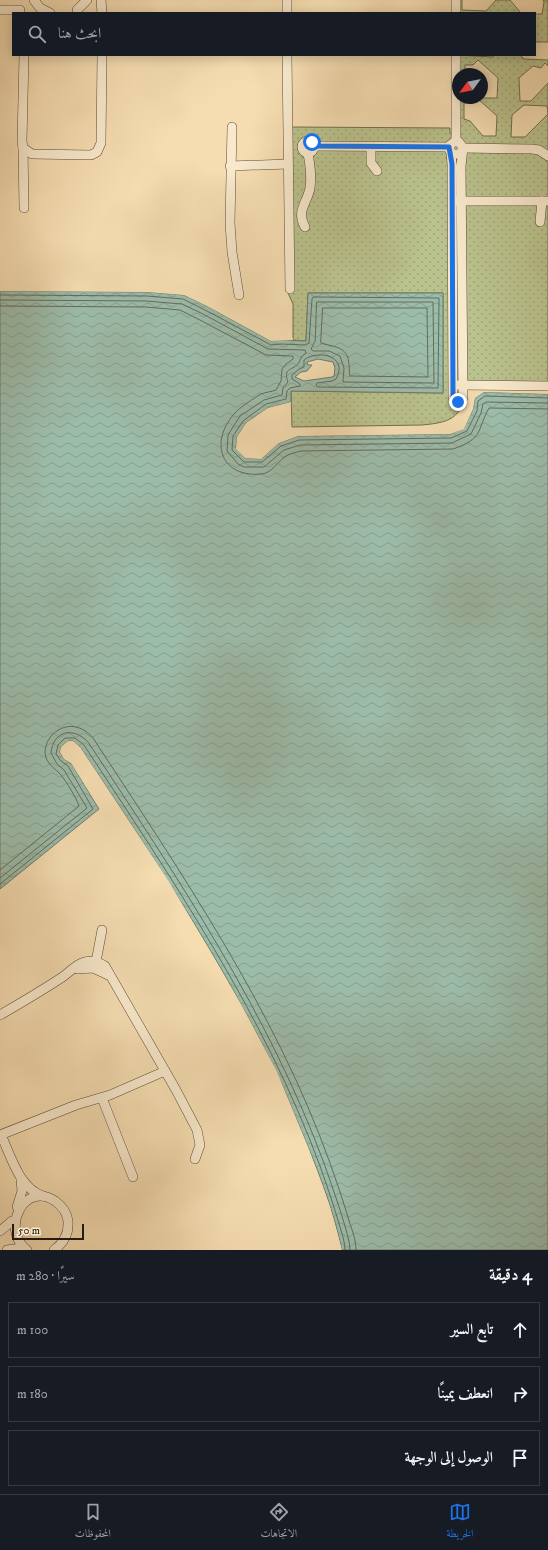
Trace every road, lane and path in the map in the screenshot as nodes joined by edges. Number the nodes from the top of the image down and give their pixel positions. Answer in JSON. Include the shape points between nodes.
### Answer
{"nodes":[{"id":1,"x":34,"y":0,"type":"edge"},
{"id":2,"x":87,"y":0,"type":"edge"},
{"id":3,"x":101,"y":0,"type":"edge"},
{"id":4,"x":287,"y":0,"type":"edge"},
{"id":5,"x":456,"y":0,"type":"edge"},
{"id":6,"x":20,"y":8,"type":"edge"},
{"id":7,"x":0,"y":10,"type":"edge"},
{"id":8,"x":77,"y":10,"type":"dead end"},
{"id":9,"x":48,"y":12,"type":"edge"},
{"id":10,"x":102,"y":12,"type":"edge"},
{"id":11,"x":287,"y":12,"type":"edge"},
{"id":12,"x":456,"y":12,"type":"edge"},
{"id":13,"x":24,"y":56,"type":"edge"},
{"id":14,"x":102,"y":56,"type":"edge"},
{"id":15,"x":287,"y":56,"type":"edge"},
{"id":16,"x":456,"y":56,"type":"edge"},
{"id":17,"x":232,"y":127,"type":"dead end"},
{"id":18,"x":371,"y":147,"type":"junction"},
{"id":19,"x":452,"y":147,"type":"junction"},
{"id":20,"x":23,"y":148,"type":"junction"},
{"id":21,"x":463,"y":150,"type":"junction"},
{"id":22,"x":548,"y":156,"type":"edge"},
{"id":23,"x":288,"y":164,"type":"junction"},
{"id":24,"x":230,"y":166,"type":"junction"},
{"id":25,"x":377,"y":171,"type":"dead end"},
{"id":26,"x":545,"y":200,"type":"edge"},
{"id":27,"x":457,"y":201,"type":"junction"},
{"id":28,"x":24,"y":208,"type":"dead end"},
{"id":29,"x":540,"y":222,"type":"dead end"},
{"id":30,"x":305,"y":227,"type":"dead end"},
{"id":31,"x":290,"y":289,"type":"dead end"},
{"id":32,"x":457,"y":293,"type":"junction"},
{"id":33,"x":239,"y":295,"type":"dead end"},
{"id":34,"x":453,"y":385,"type":"junction"},
{"id":35,"x":463,"y":385,"type":"junction"},
{"id":36,"x":548,"y":386,"type":"edge"},
{"id":37,"x":102,"y":930,"type":"dead end"},
{"id":38,"x":96,"y":962,"type":"junction"},
{"id":39,"x":72,"y":971,"type":"junction"},
{"id":40,"x":112,"y":979,"type":"junction"},
{"id":41,"x":0,"y":1015,"type":"edge"},
{"id":42,"x":165,"y":1071,"type":"junction"},
{"id":43,"x":102,"y":1098,"type":"junction"},
{"id":44,"x":0,"y":1135,"type":"edge"},
{"id":45,"x":195,"y":1159,"type":"dead end"},
{"id":46,"x":133,"y":1177,"type":"dead end"},
{"id":47,"x":21,"y":1179,"type":"junction"},
{"id":48,"x":44,"y":1197,"type":"junction"},
{"id":49,"x":16,"y":1209,"type":"junction"},
{"id":50,"x":12,"y":1221,"type":"junction"},
{"id":51,"x":0,"y":1231,"type":"edge"},
{"id":52,"x":61,"y":1247,"type":"edge"},
{"id":53,"x":24,"y":1249,"type":"edge"},
{"id":54,"x":7,"y":1250,"type":"edge"},
{"id":55,"x":54,"y":1250,"type":"edge"}],
"edges":[{"from":1,"to":9,"type":"street","via":[[40,8]]},
{"from":2,"to":8,"type":"street"},
{"from":3,"to":10,"type":"street"},
{"from":4,"to":11,"type":"street"},
{"from":5,"to":12,"type":"street"},
{"from":6,"to":7,"type":"street"},
{"from":13,"to":20,"type":"street"},
{"from":14,"to":20,"type":"street","via":[[99,149],[91,155],[32,154]]},
{"from":15,"to":23,"type":"street"},
{"from":16,"to":19,"type":"street"},
{"from":17,"to":24,"type":"street"},
{"from":18,"to":19,"type":"street"},
{"from":18,"to":25,"type":"street","via":[[371,163]]},
{"from":18,"to":30,"type":"street","via":[[311,150],[311,182],[302,212]]},
{"from":19,"to":21,"type":"street","via":[[456,155]]},
{"from":19,"to":27,"type":"street"},
{"from":20,"to":28,"type":"street"},
{"from":21,"to":22,"type":"street","via":[[532,149],[540,150]]},
{"from":21,"to":27,"type":"street"},
{"from":23,"to":24,"type":"street"},
{"from":23,"to":31,"type":"street"},
{"from":24,"to":33,"type":"street","via":[[231,237]]},
{"from":26,"to":27,"type":"street"},
{"from":26,"to":29,"type":"street"},
{"from":27,"to":32,"type":"street"},
{"from":32,"to":34,"type":"street"},
{"from":32,"to":35,"type":"street"},
{"from":34,"to":35,"type":"street"},
{"from":34,"to":35,"type":"street","via":[[454,399],[458,402],[463,397]]},
{"from":35,"to":36,"type":"street"},
{"from":37,"to":38,"type":"street"},
{"from":38,"to":39,"type":"street","via":[[80,963]]},
{"from":38,"to":40,"type":"street","via":[[108,970]]},
{"from":39,"to":40,"type":"street","via":[[93,968],[104,972]]},
{"from":39,"to":41,"type":"street"},
{"from":40,"to":42,"type":"street"},
{"from":42,"to":43,"type":"street"},
{"from":42,"to":45,"type":"street","via":[[199,1135],[200,1145]]},
{"from":43,"to":44,"type":"street","via":[[76,1105]]},
{"from":43,"to":46,"type":"street"},
{"from":44,"to":47,"type":"street"},
{"from":47,"to":48,"type":"street","via":[[29,1188]]},
{"from":47,"to":49,"type":"street","via":[[20,1198]]},
{"from":48,"to":49,"type":"street","via":[[28,1199]]},
{"from":48,"to":52,"type":"street","via":[[59,1204],[68,1219],[66,1236]]},
{"from":49,"to":50,"type":"street"},
{"from":50,"to":51,"type":"street"},
{"from":50,"to":53,"type":"street","via":[[14,1236]]},
{"from":52,"to":55,"type":"street"},
{"from":53,"to":54,"type":"street"}]}
